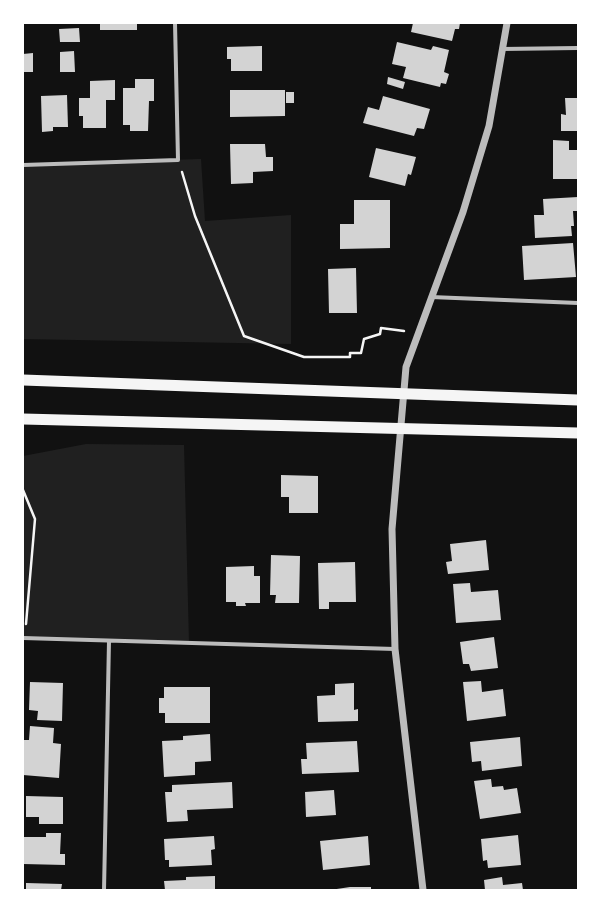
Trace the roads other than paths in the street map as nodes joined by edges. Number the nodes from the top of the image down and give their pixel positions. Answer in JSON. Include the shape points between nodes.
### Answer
{"nodes":[{"id":1,"x":175,"y":23,"type":"edge"},
{"id":2,"x":507,"y":23,"type":"edge"},
{"id":3,"x":578,"y":48,"type":"edge"},
{"id":4,"x":501,"y":49,"type":"junction"},
{"id":5,"x":23,"y":165,"type":"edge"},
{"id":6,"x":431,"y":297,"type":"junction"},
{"id":7,"x":578,"y":303,"type":"edge"},
{"id":8,"x":23,"y":374,"type":"edge"},
{"id":9,"x":23,"y":380,"type":"edge"},
{"id":10,"x":50,"y":380,"type":"junction"},
{"id":11,"x":578,"y":400,"type":"edge"},
{"id":12,"x":23,"y":419,"type":"edge"},
{"id":13,"x":578,"y":433,"type":"edge"},
{"id":14,"x":24,"y":638,"type":"edge"},
{"id":15,"x":109,"y":641,"type":"junction"},
{"id":16,"x":395,"y":649,"type":"junction"},
{"id":17,"x":104,"y":890,"type":"edge"},
{"id":18,"x":423,"y":890,"type":"edge"}],
"edges":[{"from":1,"to":5,"type":"street","via":[[178,160]]},
{"from":2,"to":4,"type":"street"},
{"from":3,"to":4,"type":"street"},
{"from":4,"to":6,"type":"street","via":[[489,126],[463,212]]},
{"from":6,"to":7,"type":"street"},
{"from":6,"to":16,"type":"street","via":[[406,367],[392,529]]},
{"from":8,"to":10,"type":"highway"},
{"from":9,"to":10,"type":"highway"},
{"from":10,"to":11,"type":"highway"},
{"from":12,"to":13,"type":"highway"},
{"from":14,"to":15,"type":"street"},
{"from":15,"to":16,"type":"street"},
{"from":15,"to":17,"type":"street"},
{"from":16,"to":18,"type":"street"}]}
